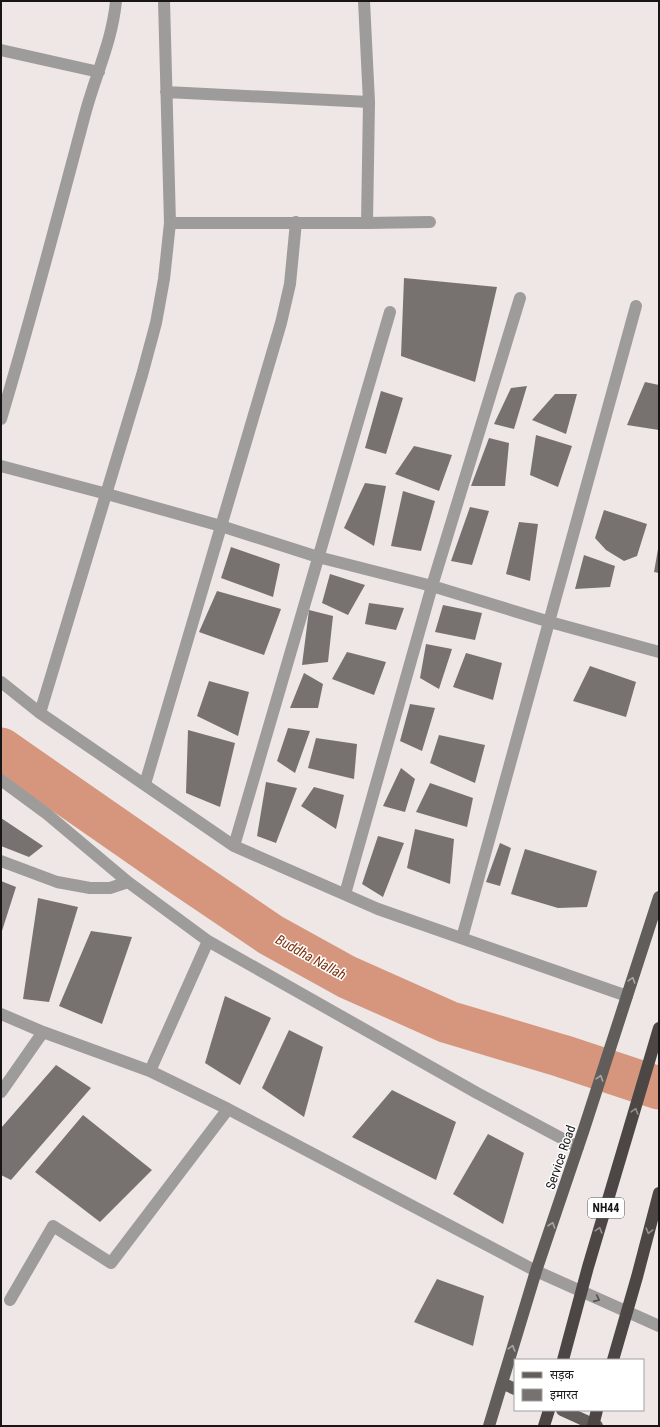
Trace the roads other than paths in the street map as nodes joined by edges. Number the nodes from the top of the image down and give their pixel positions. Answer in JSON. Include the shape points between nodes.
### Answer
{"nodes":[{"id":1,"x":116,"y":1,"type":"edge"},
{"id":2,"x":164,"y":1,"type":"edge"},
{"id":3,"x":364,"y":1,"type":"edge"},
{"id":4,"x":1,"y":50,"type":"edge"},
{"id":5,"x":99,"y":72,"type":"junction"},
{"id":6,"x":166,"y":92,"type":"junction"},
{"id":7,"x":369,"y":102,"type":"junction"},
{"id":8,"x":296,"y":222,"type":"junction"},
{"id":9,"x":430,"y":222,"type":"dead end"},
{"id":10,"x":170,"y":223,"type":"junction"},
{"id":11,"x":367,"y":223,"type":"junction"},
{"id":12,"x":520,"y":298,"type":"dead end"},
{"id":13,"x":636,"y":306,"type":"dead end"},
{"id":14,"x":390,"y":312,"type":"dead end"},
{"id":15,"x":1,"y":419,"type":"edge"},
{"id":16,"x":1,"y":466,"type":"edge"},
{"id":17,"x":107,"y":494,"type":"junction"},
{"id":18,"x":221,"y":526,"type":"junction"},
{"id":19,"x":318,"y":557,"type":"junction"},
{"id":20,"x":432,"y":586,"type":"junction"},
{"id":21,"x":550,"y":622,"type":"junction"},
{"id":22,"x":659,"y":652,"type":"edge"},
{"id":23,"x":1,"y":682,"type":"edge"},
{"id":24,"x":40,"y":713,"type":"junction"},
{"id":25,"x":1,"y":780,"type":"edge"},
{"id":26,"x":145,"y":784,"type":"junction"},
{"id":27,"x":234,"y":846,"type":"junction"},
{"id":28,"x":1,"y":861,"type":"edge"},
{"id":29,"x":128,"y":882,"type":"junction"},
{"id":30,"x":345,"y":894,"type":"junction"},
{"id":31,"x":659,"y":897,"type":"edge"},
{"id":32,"x":462,"y":938,"type":"junction"},
{"id":33,"x":208,"y":941,"type":"junction"},
{"id":34,"x":627,"y":996,"type":"junction"},
{"id":35,"x":1,"y":1014,"type":"edge"},
{"id":36,"x":659,"y":1028,"type":"edge"},
{"id":37,"x":43,"y":1032,"type":"junction"},
{"id":38,"x":150,"y":1071,"type":"junction"},
{"id":39,"x":1,"y":1092,"type":"edge"},
{"id":40,"x":228,"y":1109,"type":"junction"},
{"id":41,"x":578,"y":1147,"type":"junction"},
{"id":42,"x":659,"y":1193,"type":"edge"},
{"id":43,"x":536,"y":1271,"type":"junction"},
{"id":44,"x":10,"y":1300,"type":"dead end"},
{"id":45,"x":659,"y":1326,"type":"edge"},
{"id":46,"x":563,"y":1359,"type":"edge"},
{"id":47,"x":613,"y":1359,"type":"edge"},
{"id":48,"x":502,"y":1383,"type":"junction"},
{"id":49,"x":514,"y":1388,"type":"edge"},
{"id":50,"x":549,"y":1411,"type":"edge"},
{"id":51,"x":564,"y":1411,"type":"edge"},
{"id":52,"x":597,"y":1411,"type":"edge"},
{"id":53,"x":489,"y":1426,"type":"edge"},
{"id":54,"x":544,"y":1426,"type":"edge"},
{"id":55,"x":592,"y":1426,"type":"edge"},
{"id":56,"x":598,"y":1426,"type":"edge"}],
"edges":[{"from":1,"to":5,"type":"street","via":[[112,30]]},
{"from":2,"to":6,"type":"street"},
{"from":3,"to":7,"type":"street"},
{"from":4,"to":5,"type":"street"},
{"from":5,"to":15,"type":"street","via":[[87,106]]},
{"from":6,"to":7,"type":"street"},
{"from":6,"to":10,"type":"street"},
{"from":7,"to":11,"type":"street"},
{"from":8,"to":10,"type":"street"},
{"from":8,"to":11,"type":"street"},
{"from":8,"to":18,"type":"street","via":[[290,284],[281,323]]},
{"from":9,"to":11,"type":"street"},
{"from":10,"to":17,"type":"street","via":[[156,323]]},
{"from":12,"to":20,"type":"street"},
{"from":13,"to":21,"type":"street"},
{"from":14,"to":19,"type":"street"},
{"from":16,"to":17,"type":"street"},
{"from":17,"to":18,"type":"street"},
{"from":17,"to":24,"type":"street"},
{"from":18,"to":19,"type":"street"},
{"from":18,"to":26,"type":"street"},
{"from":19,"to":20,"type":"street"},
{"from":19,"to":27,"type":"street"},
{"from":20,"to":21,"type":"street"},
{"from":20,"to":30,"type":"street"},
{"from":21,"to":22,"type":"street"},
{"from":21,"to":32,"type":"street"},
{"from":23,"to":24,"type":"street"},
{"from":24,"to":26,"type":"street"},
{"from":25,"to":29,"type":"street","via":[[47,814]]},
{"from":26,"to":27,"type":"street"},
{"from":27,"to":30,"type":"street"},
{"from":28,"to":29,"type":"street","via":[[57,882],[90,888],[110,888]]},
{"from":29,"to":33,"type":"street"},
{"from":30,"to":32,"type":"street","via":[[391,914]]},
{"from":34,"to":31,"type":"main road","name":"Service Road","one_way":true},
{"from":32,"to":34,"type":"street"},
{"from":33,"to":38,"type":"street"},
{"from":33,"to":41,"type":"street","via":[[471,1090]]},
{"from":41,"to":34,"type":"main road","name":"Service Road","one_way":true},
{"from":35,"to":37,"type":"street"},
{"from":46,"to":36,"type":"highway","number":"NH44","one_way":true},
{"from":37,"to":38,"type":"street"},
{"from":37,"to":39,"type":"street"},
{"from":38,"to":40,"type":"street"},
{"from":40,"to":43,"type":"street"},
{"from":40,"to":44,"type":"street","via":[[111,1263],[53,1226]]},
{"from":43,"to":41,"type":"main road","name":"Service Road","one_way":true},
{"from":42,"to":47,"type":"highway","one_way":true},
{"from":43,"to":45,"type":"street","one_way":true},
{"from":48,"to":43,"type":"main road","name":"Service Road","one_way":true},
{"from":48,"to":49,"type":"main road"},
{"from":48,"to":53,"type":"main road","name":"Service Road"},
{"from":50,"to":54,"type":"highway"},
{"from":51,"to":56,"type":"main road"},
{"from":52,"to":55,"type":"highway"}]}
